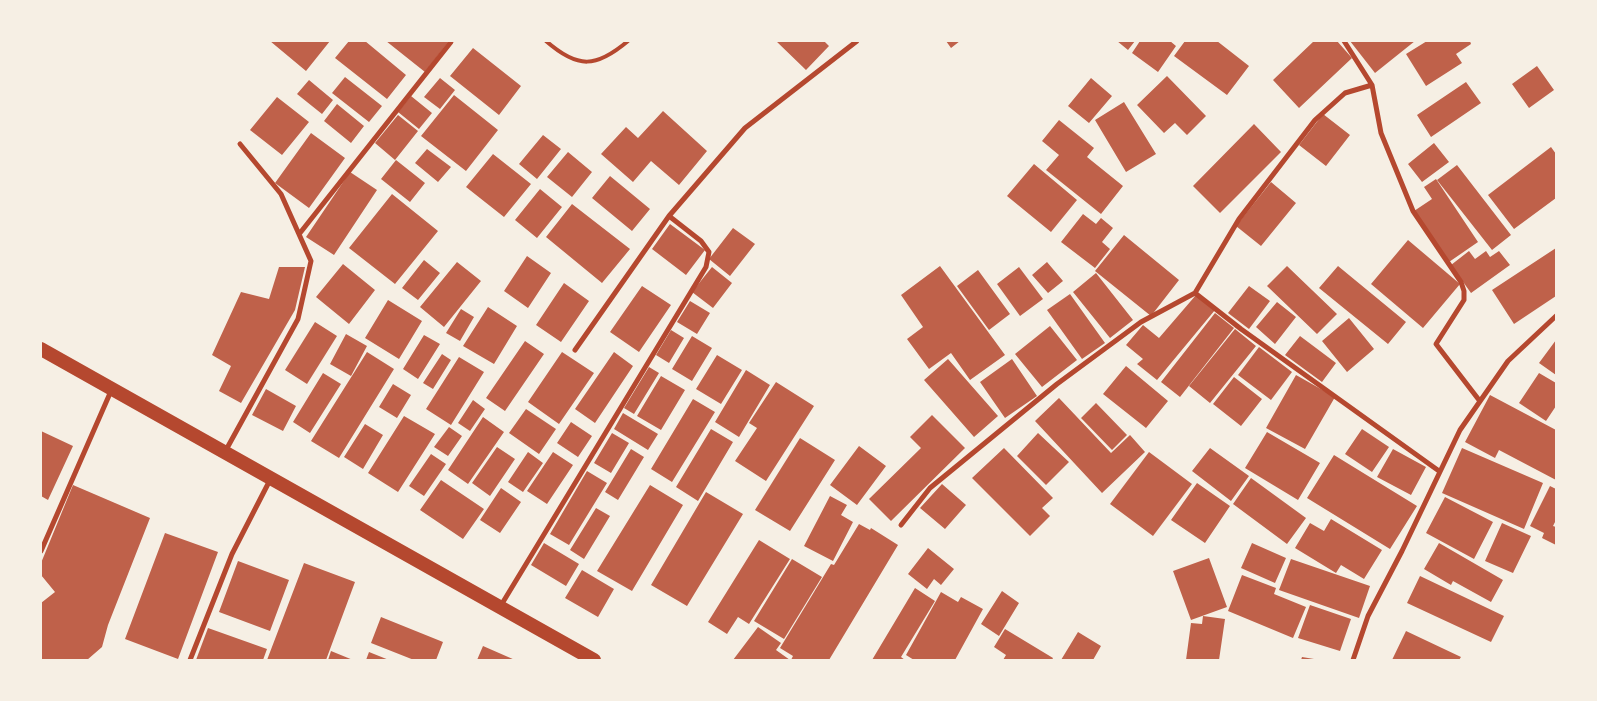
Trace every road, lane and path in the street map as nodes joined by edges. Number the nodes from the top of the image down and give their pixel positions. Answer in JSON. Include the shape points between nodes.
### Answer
{"nodes":[{"id":1,"x":546,"y":41,"type":"edge"},
{"id":2,"x":628,"y":41,"type":"edge"},
{"id":3,"x":858,"y":41,"type":"edge"},
{"id":4,"x":1344,"y":41,"type":"edge"},
{"id":5,"x":451,"y":42,"type":"dead end"},
{"id":6,"x":1372,"y":85,"type":"junction"},
{"id":7,"x":240,"y":144,"type":"dead end"},
{"id":8,"x":669,"y":216,"type":"junction"},
{"id":9,"x":300,"y":233,"type":"junction"},
{"id":10,"x":1195,"y":292,"type":"junction"},
{"id":11,"x":1556,"y":316,"type":"edge"},
{"id":12,"x":41,"y":349,"type":"edge"},
{"id":13,"x":575,"y":350,"type":"dead end"},
{"id":14,"x":112,"y":389,"type":"junction"},
{"id":15,"x":1479,"y":400,"type":"junction"},
{"id":16,"x":225,"y":453,"type":"junction"},
{"id":17,"x":1439,"y":471,"type":"junction"},
{"id":18,"x":271,"y":479,"type":"junction"},
{"id":19,"x":901,"y":525,"type":"dead end"},
{"id":20,"x":41,"y":551,"type":"edge"},
{"id":21,"x":499,"y":608,"type":"junction"},
{"id":22,"x":190,"y":660,"type":"edge"},
{"id":23,"x":594,"y":660,"type":"edge"},
{"id":24,"x":1353,"y":660,"type":"edge"}],
"edges":[{"from":1,"to":2,"type":"lane","via":[[562,54],[588,63],[611,55]]},
{"from":3,"to":8,"type":"street","via":[[745,128]]},
{"from":4,"to":6,"type":"street"},
{"from":5,"to":9,"type":"street"},
{"from":6,"to":10,"type":"street","via":[[1345,93],[1315,120],[1239,219]]},
{"from":6,"to":15,"type":"street","via":[[1381,133],[1413,211],[1464,291],[1464,300],[1436,344]]},
{"from":7,"to":9,"type":"street","via":[[281,194]]},
{"from":8,"to":13,"type":"street"},
{"from":8,"to":21,"type":"street","via":[[701,241],[709,252],[706,267]]},
{"from":9,"to":16,"type":"street","via":[[311,261],[298,319]]},
{"from":10,"to":17,"type":"street","via":[[1241,329]]},
{"from":10,"to":19,"type":"street","via":[[1141,322],[1057,384],[930,488]]},
{"from":11,"to":15,"type":"street","via":[[1508,361]]},
{"from":12,"to":14,"type":"highway"},
{"from":14,"to":16,"type":"highway"},
{"from":14,"to":20,"type":"street"},
{"from":15,"to":17,"type":"street"},
{"from":16,"to":18,"type":"highway"},
{"from":17,"to":24,"type":"street","via":[[1368,616]]},
{"from":18,"to":21,"type":"highway"},
{"from":18,"to":22,"type":"street","via":[[232,554]]},
{"from":21,"to":23,"type":"highway"}]}
